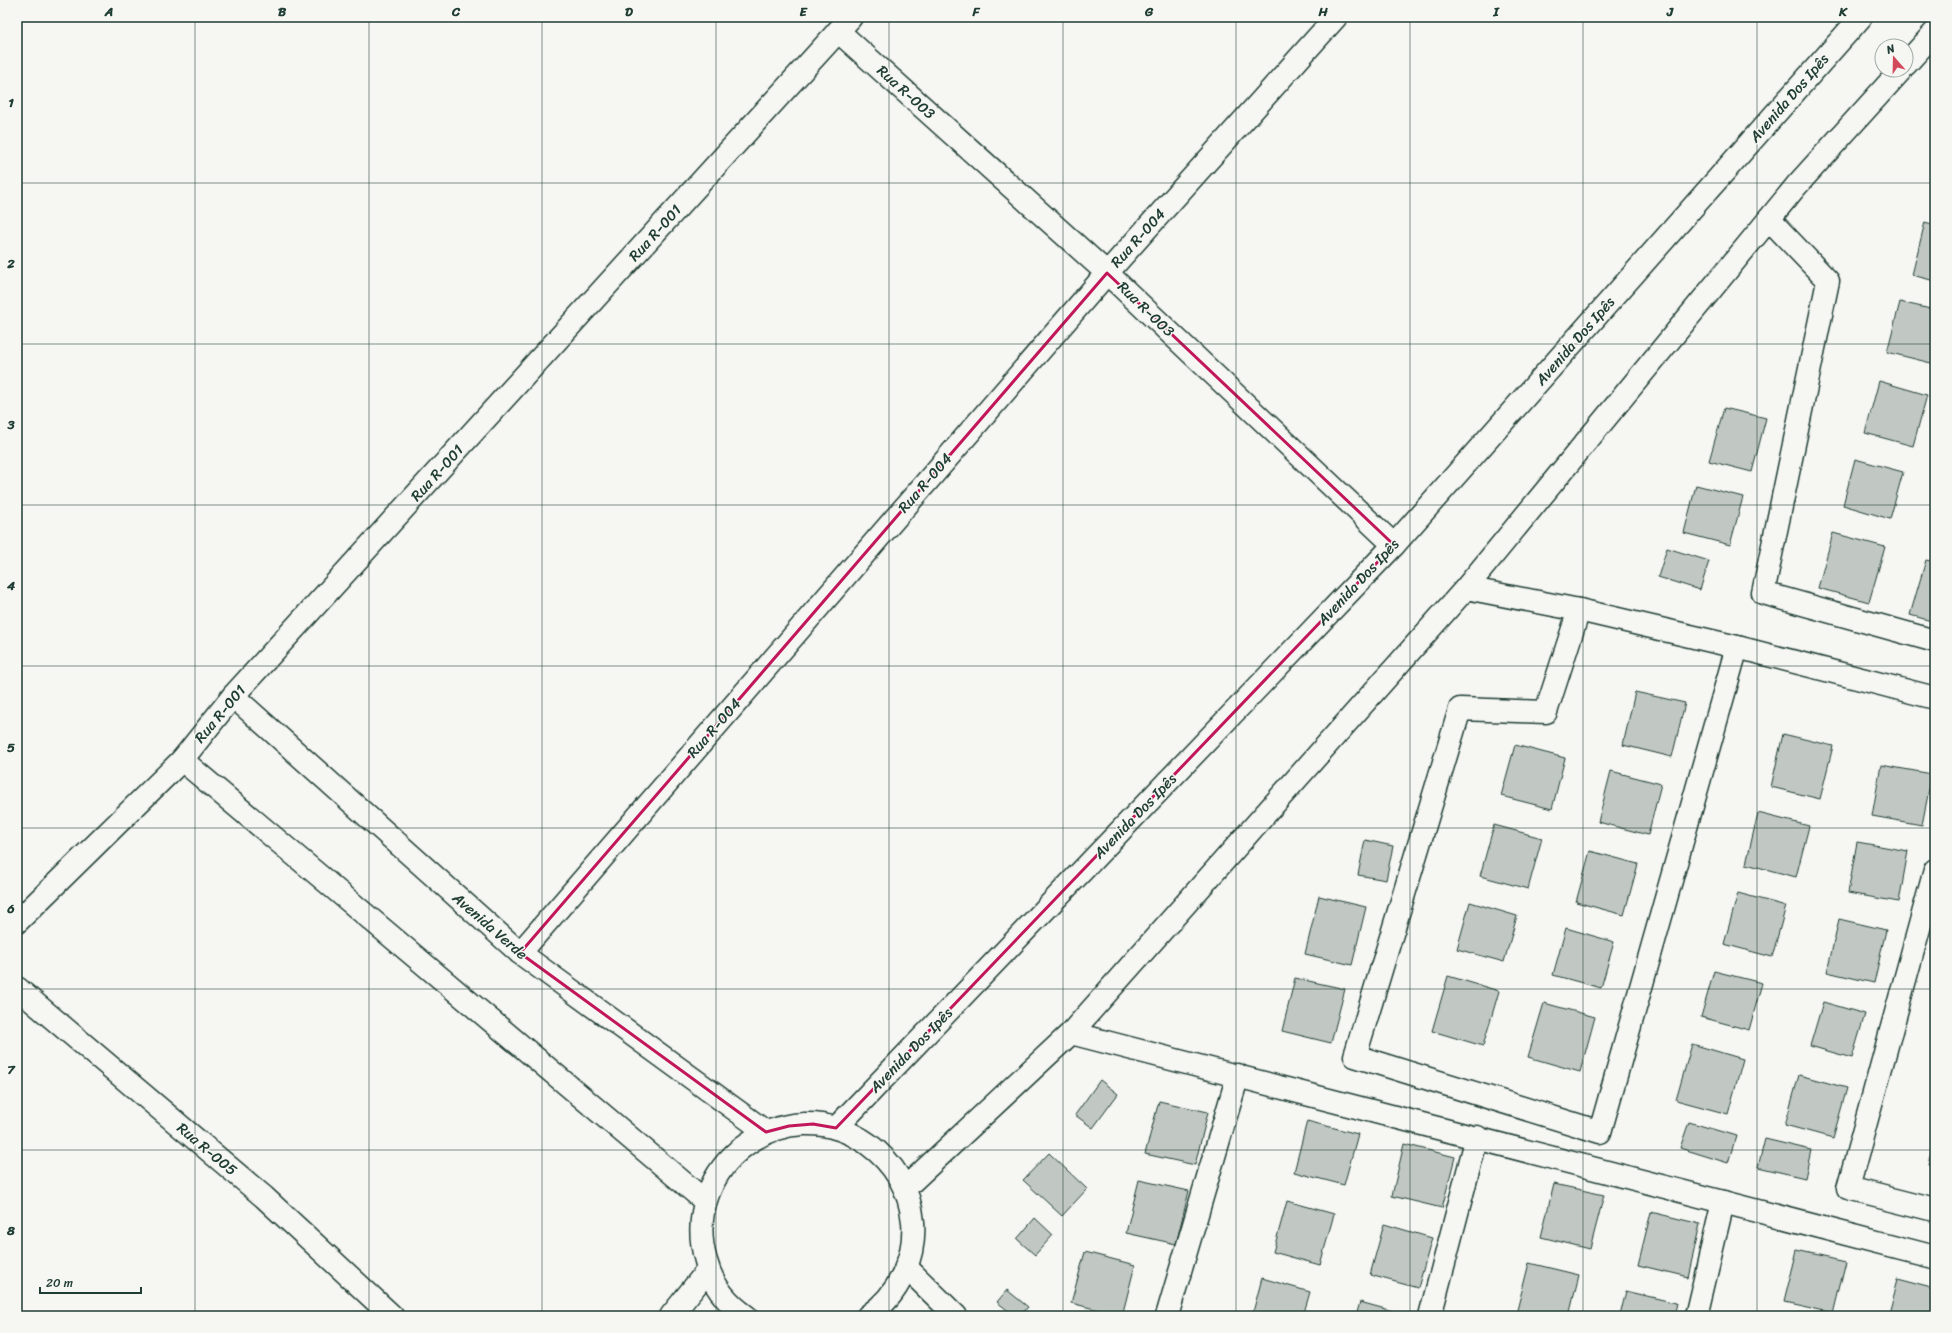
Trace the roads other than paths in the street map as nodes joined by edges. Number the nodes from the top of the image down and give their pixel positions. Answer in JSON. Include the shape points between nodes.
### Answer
{"nodes":[{"id":1,"x":1336,"y":17,"type":"edge"},
{"id":2,"x":1861,"y":17,"type":"edge"},
{"id":3,"x":845,"y":24,"type":"edge"},
{"id":4,"x":1935,"y":32,"type":"edge"},
{"id":5,"x":1914,"y":55,"type":"edge"},
{"id":6,"x":1894,"y":78,"type":"edge"},
{"id":7,"x":1769,"y":219,"type":"junction"},
{"id":8,"x":1107,"y":273,"type":"junction"},
{"id":9,"x":1394,"y":545,"type":"junction"},
{"id":10,"x":1466,"y":588,"type":"junction"},
{"id":11,"x":1579,"y":610,"type":"junction"},
{"id":12,"x":1935,"y":641,"type":"edge"},
{"id":13,"x":1737,"y":646,"type":"junction"},
{"id":14,"x":234,"y":696,"type":"junction"},
{"id":15,"x":1935,"y":698,"type":"edge"},
{"id":16,"x":182,"y":760,"type":"junction"},
{"id":17,"x":1935,"y":870,"type":"edge"},
{"id":18,"x":17,"y":922,"type":"edge"},
{"id":19,"x":520,"y":953,"type":"junction"},
{"id":20,"x":17,"y":988,"type":"edge"},
{"id":21,"x":1071,"y":1033,"type":"junction"},
{"id":22,"x":1238,"y":1075,"type":"junction"},
{"id":23,"x":836,"y":1128,"type":"junction"},
{"id":24,"x":766,"y":1132,"type":"junction"},
{"id":25,"x":1477,"y":1137,"type":"junction"},
{"id":26,"x":905,"y":1188,"type":"junction"},
{"id":27,"x":705,"y":1201,"type":"junction"},
{"id":28,"x":1723,"y":1202,"type":"junction"},
{"id":29,"x":1935,"y":1210,"type":"edge"},
{"id":30,"x":1935,"y":1257,"type":"edge"},
{"id":31,"x":906,"y":1267,"type":"junction"},
{"id":32,"x":708,"y":1270,"type":"junction"},
{"id":33,"x":392,"y":1316,"type":"edge"},
{"id":34,"x":671,"y":1316,"type":"edge"},
{"id":35,"x":746,"y":1316,"type":"edge"},
{"id":36,"x":868,"y":1316,"type":"edge"},
{"id":37,"x":956,"y":1316,"type":"edge"},
{"id":38,"x":1167,"y":1316,"type":"edge"},
{"id":39,"x":1430,"y":1316,"type":"edge"},
{"id":40,"x":1696,"y":1316,"type":"edge"}],
"edges":[{"from":1,"to":8,"type":"street","name":"Rua R-004"},
{"from":2,"to":9,"type":"street","name":"Avenida Dos Ipês"},
{"from":3,"to":8,"type":"street","name":"Rua R-003"},
{"from":3,"to":14,"type":"street","name":"Rua R-001"},
{"from":4,"to":5,"type":"street"},
{"from":6,"to":7,"type":"street","via":[[1797,184]]},
{"from":7,"to":10,"type":"street"},
{"from":7,"to":12,"type":"street","via":[[1828,281],[1763,593]]},
{"from":8,"to":9,"type":"street","name":"Rua R-003"},
{"from":8,"to":19,"type":"street","name":"Rua R-004"},
{"from":9,"to":23,"type":"street","name":"Avenida Dos Ipês"},
{"from":10,"to":11,"type":"street"},
{"from":10,"to":21,"type":"street"},
{"from":11,"to":13,"type":"street"},
{"from":11,"to":13,"type":"street","via":[[1546,712],[1460,709],[1354,1056],[1600,1132]]},
{"from":13,"to":15,"type":"street"},
{"from":14,"to":16,"type":"street","name":"Rua R-001"},
{"from":14,"to":19,"type":"street","name":"Avenida Verde"},
{"from":16,"to":18,"type":"street","name":"Rua R-001"},
{"from":16,"to":27,"type":"street"},
{"from":17,"to":29,"type":"street","via":[[1848,1188]]},
{"from":19,"to":24,"type":"street","name":"Avenida Verde"},
{"from":20,"to":33,"type":"street","name":"Rua R-005","via":[[264,1197]]},
{"from":21,"to":22,"type":"street"},
{"from":21,"to":26,"type":"street"},
{"from":22,"to":25,"type":"street"},
{"from":22,"to":38,"type":"street"},
{"from":23,"to":24,"type":"street","via":[[813,1124],[789,1126]]},
{"from":23,"to":26,"type":"street","via":[[858,1137],[878,1151],[894,1168]]},
{"from":24,"to":27,"type":"street","via":[[746,1144],[728,1160],[714,1179]]},
{"from":25,"to":28,"type":"street"},
{"from":25,"to":39,"type":"street"},
{"from":26,"to":31,"type":"street","via":[[912,1210],[914,1233],[911,1255]]},
{"from":27,"to":32,"type":"street","via":[[701,1232]]},
{"from":28,"to":30,"type":"street"},
{"from":28,"to":40,"type":"street"},
{"from":31,"to":36,"type":"street","via":[[903,1277],[890,1296]]},
{"from":31,"to":37,"type":"street"},
{"from":32,"to":34,"type":"street"},
{"from":32,"to":35,"type":"street","via":[[720,1292]]}]}
